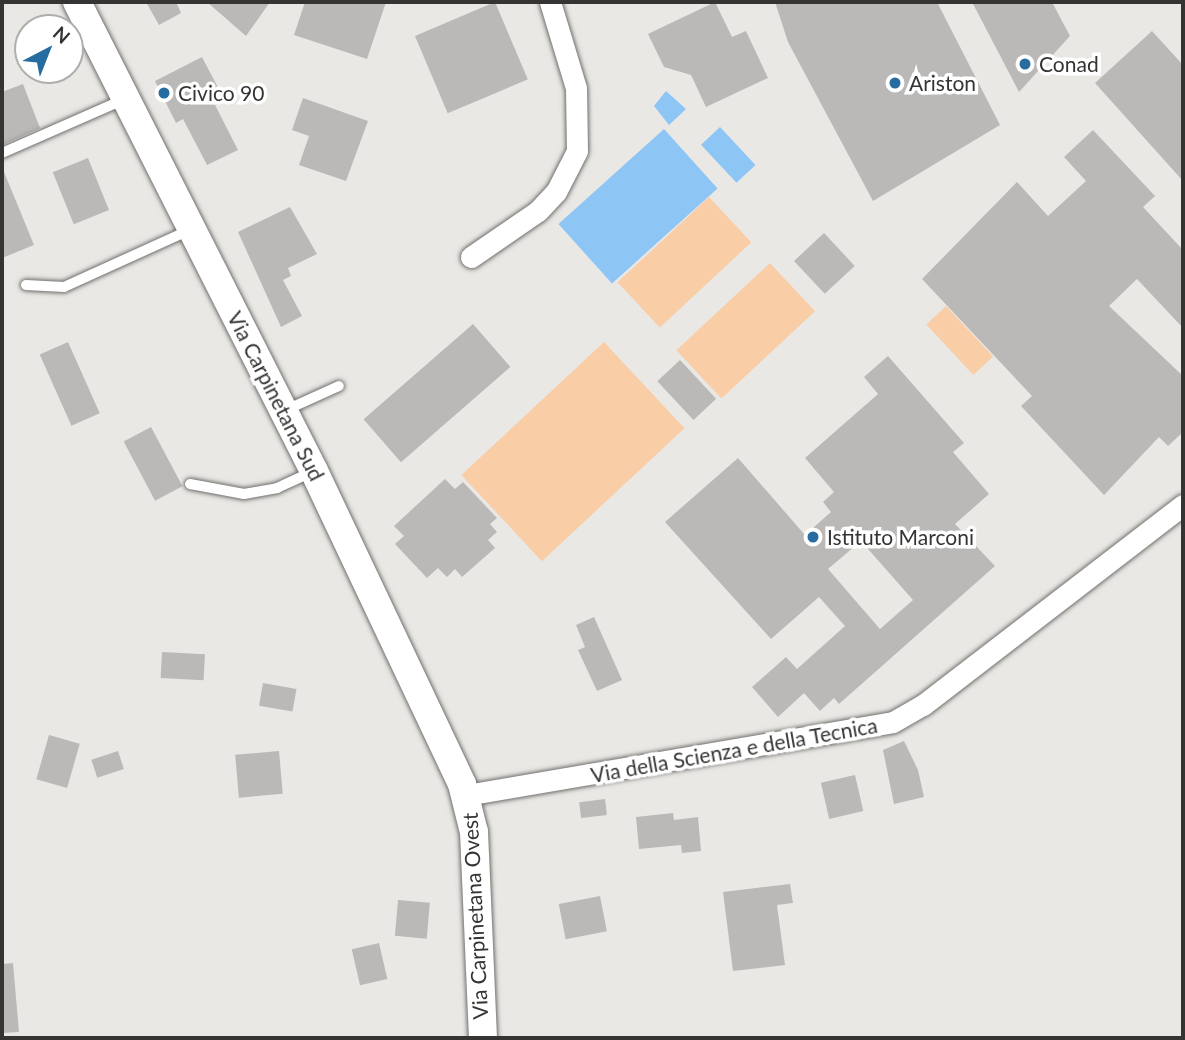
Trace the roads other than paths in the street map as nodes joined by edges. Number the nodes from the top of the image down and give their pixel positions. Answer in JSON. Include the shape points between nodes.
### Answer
{"nodes":[{"id":1,"x":77,"y":2,"type":"edge"},
{"id":2,"x":550,"y":2,"type":"edge"},
{"id":3,"x":125,"y":99,"type":"junction"},
{"id":4,"x":2,"y":153,"type":"edge"},
{"id":5,"x":192,"y":229,"type":"junction"},
{"id":6,"x":471,"y":257,"type":"dead end"},
{"id":7,"x":26,"y":285,"type":"dead end"},
{"id":8,"x":339,"y":386,"type":"dead end"},
{"id":9,"x":283,"y":411,"type":"junction"},
{"id":10,"x":314,"y":471,"type":"junction"},
{"id":11,"x":190,"y":484,"type":"dead end"},
{"id":12,"x":1183,"y":505,"type":"edge"},
{"id":13,"x":466,"y":795,"type":"junction"},
{"id":14,"x":483,"y":1038,"type":"edge"}],
"edges":[{"from":1,"to":3,"type":"main road","name":"Via Carpinetana Sud"},
{"from":2,"to":6,"type":"street","via":[[576,88],[577,151],[556,192],[538,211]]},
{"from":3,"to":4,"type":"lane"},
{"from":3,"to":5,"type":"main road","name":"Via Carpinetana Sud"},
{"from":5,"to":7,"type":"lane","via":[[64,287]]},
{"from":5,"to":9,"type":"main road","name":"Via Carpinetana Sud"},
{"from":8,"to":9,"type":"lane"},
{"from":9,"to":10,"type":"main road","name":"Via Carpinetana Sud"},
{"from":10,"to":11,"type":"lane","via":[[277,488],[244,494]]},
{"from":10,"to":13,"type":"main road","name":"Via Carpinetana Sud"},
{"from":12,"to":13,"type":"street","name":"Via della Scienza e della Tecnica","via":[[916,709],[875,728]]},
{"from":13,"to":14,"type":"main road","name":"Via Carpinetana Ovest","via":[[474,832]]}]}
